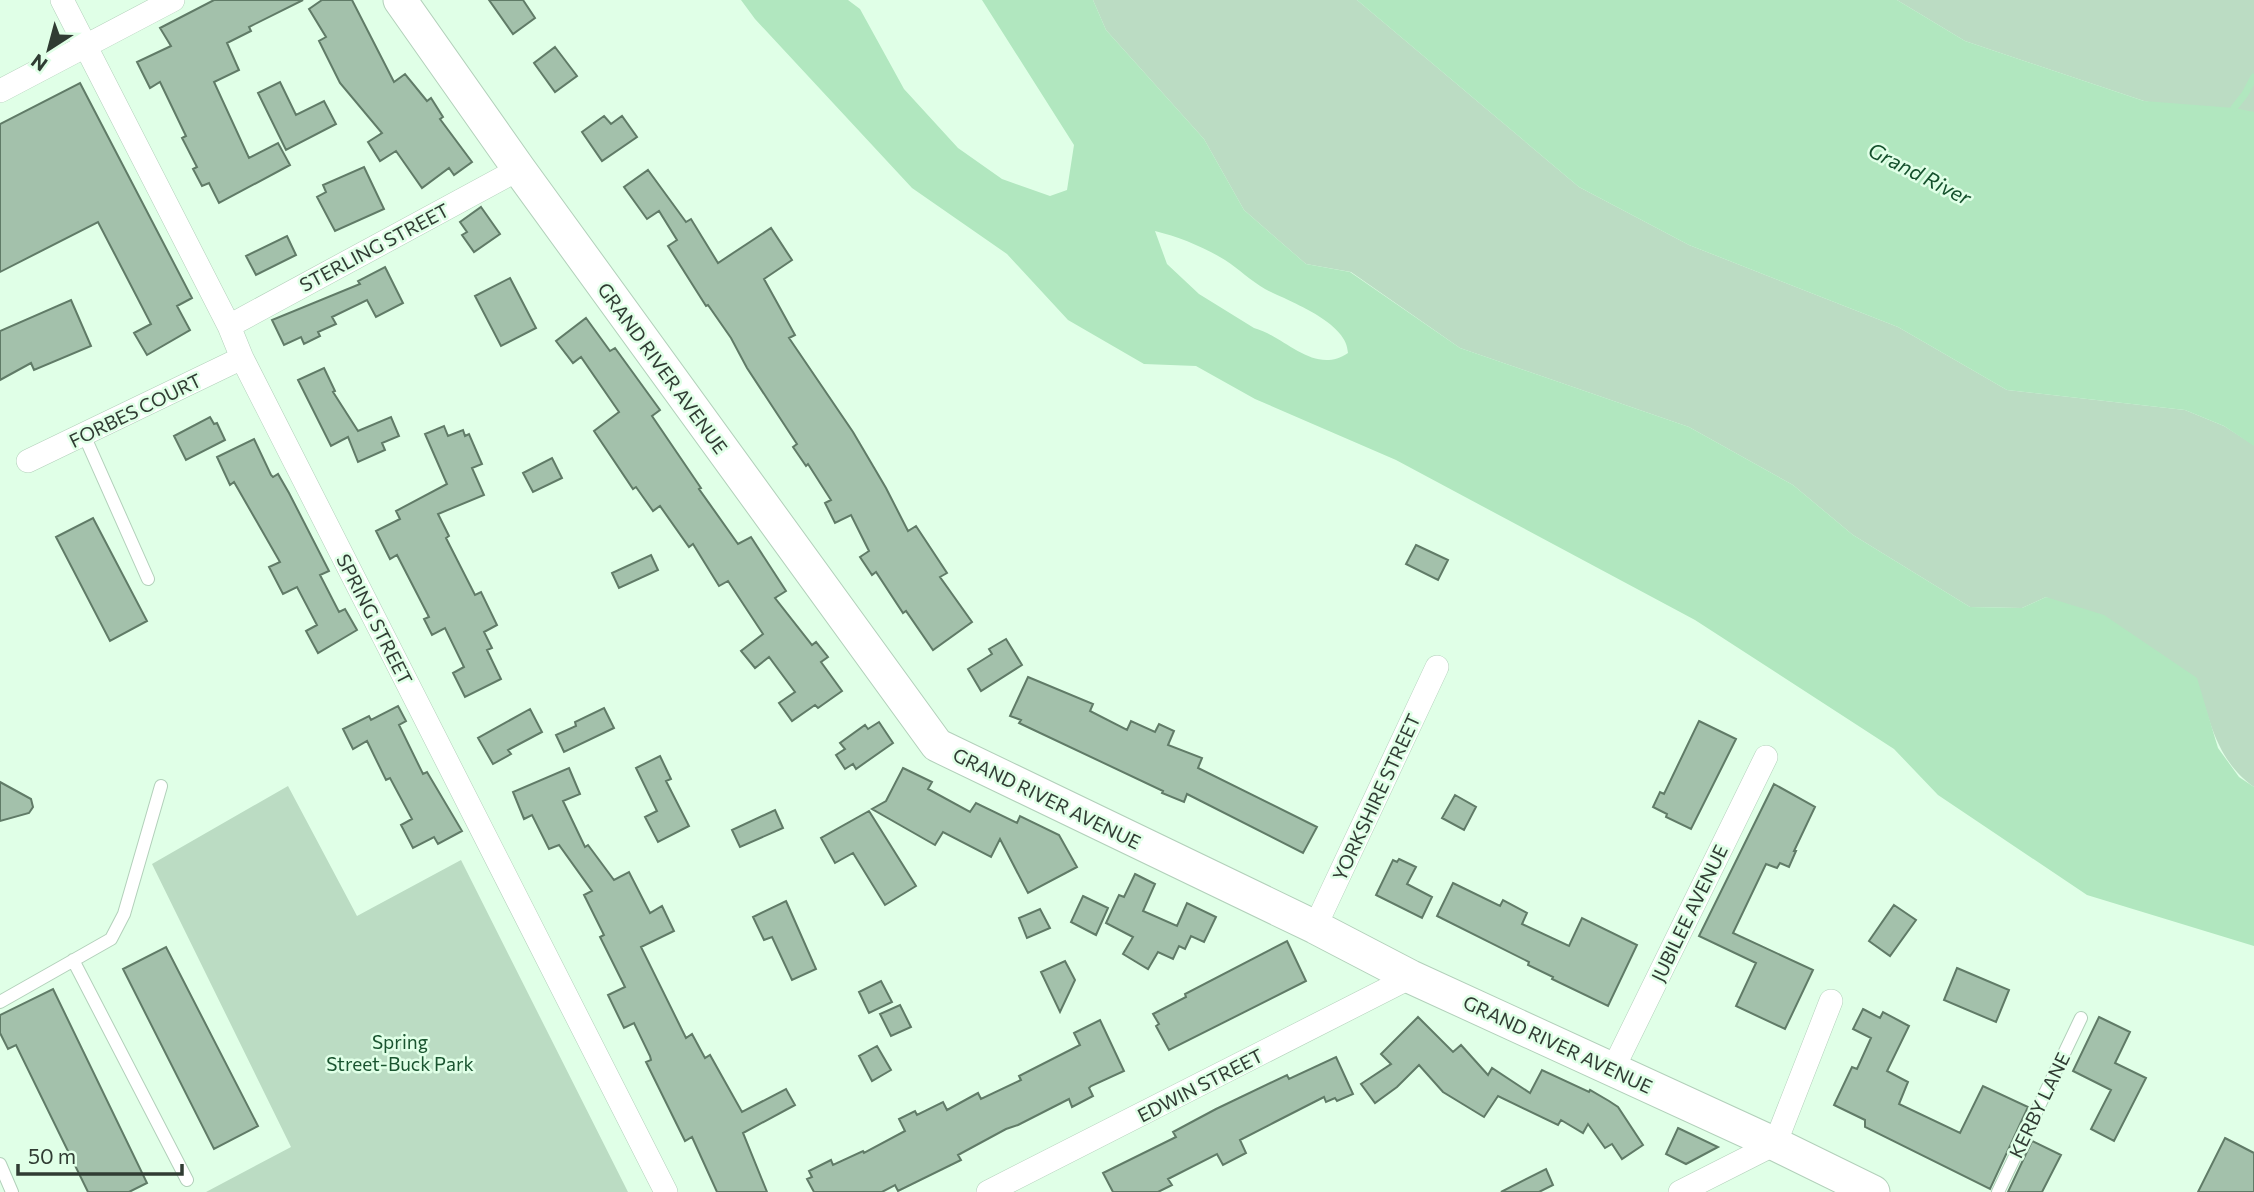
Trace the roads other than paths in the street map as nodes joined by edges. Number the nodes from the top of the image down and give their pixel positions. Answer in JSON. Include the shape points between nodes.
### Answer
{"nodes":[{"id":1,"x":62,"y":0,"type":"edge"},
{"id":2,"x":173,"y":0,"type":"edge"},
{"id":3,"x":400,"y":0,"type":"edge"},
{"id":4,"x":85,"y":45,"type":"junction"},
{"id":5,"x":0,"y":90,"type":"edge"},
{"id":6,"x":519,"y":169,"type":"junction"},
{"id":7,"x":229,"y":326,"type":"junction"},
{"id":8,"x":242,"y":358,"type":"junction"},
{"id":9,"x":84,"y":435,"type":"junction"},
{"id":10,"x":28,"y":461,"type":"dead end"},
{"id":11,"x":148,"y":579,"type":"dead end"},
{"id":12,"x":1437,"y":667,"type":"dead end"},
{"id":13,"x":1766,"y":757,"type":"dead end"},
{"id":14,"x":161,"y":786,"type":"dead end"},
{"id":15,"x":1315,"y":927,"type":"junction"},
{"id":16,"x":73,"y":960,"type":"junction"},
{"id":17,"x":1411,"y":977,"type":"junction"},
{"id":18,"x":1831,"y":1001,"type":"dead end"},
{"id":19,"x":0,"y":1002,"type":"edge"},
{"id":20,"x":2081,"y":1018,"type":"dead end"},
{"id":21,"x":1613,"y":1069,"type":"junction"},
{"id":22,"x":1775,"y":1144,"type":"junction"},
{"id":23,"x":0,"y":1164,"type":"edge"},
{"id":24,"x":187,"y":1180,"type":"dead end"},
{"id":25,"x":12,"y":1192,"type":"edge"},
{"id":26,"x":666,"y":1192,"type":"edge"},
{"id":27,"x":988,"y":1192,"type":"edge"},
{"id":28,"x":1680,"y":1192,"type":"edge"},
{"id":29,"x":1873,"y":1192,"type":"edge"},
{"id":30,"x":1998,"y":1192,"type":"edge"}],
"edges":[{"from":1,"to":4,"type":"street","name":"SPRING STREET"},
{"from":2,"to":4,"type":"street"},
{"from":3,"to":6,"type":"street","name":"GRAND RIVER AVENUE"},
{"from":4,"to":5,"type":"street"},
{"from":4,"to":7,"type":"street","name":"SPRING STREET"},
{"from":6,"to":7,"type":"street","name":"STERLING STREET"},
{"from":6,"to":15,"type":"street","name":"GRAND RIVER AVENUE","via":[[937,745]]},
{"from":7,"to":8,"type":"street","name":"SPRING STREET"},
{"from":8,"to":9,"type":"street","name":"FORBES COURT"},
{"from":8,"to":26,"type":"street","name":"SPRING STREET"},
{"from":9,"to":10,"type":"street","name":"FORBES COURT"},
{"from":9,"to":11,"type":"lane"},
{"from":12,"to":15,"type":"street","name":"YORKSHIRE STREET"},
{"from":13,"to":21,"type":"street","name":"JUBILEE AVENUE"},
{"from":14,"to":16,"type":"lane","via":[[124,914],[111,939]]},
{"from":15,"to":17,"type":"street","name":"GRAND RIVER AVENUE"},
{"from":16,"to":19,"type":"lane"},
{"from":16,"to":24,"type":"lane"},
{"from":17,"to":21,"type":"street","name":"GRAND RIVER AVENUE"},
{"from":17,"to":27,"type":"street","name":"EDWIN STREET"},
{"from":18,"to":22,"type":"street"},
{"from":20,"to":30,"type":"lane","name":"KERBY LANE"},
{"from":21,"to":22,"type":"street","name":"GRAND RIVER AVENUE"},
{"from":22,"to":28,"type":"street"},
{"from":22,"to":29,"type":"street","name":"GRAND RIVER AVENUE"},
{"from":23,"to":25,"type":"lane"}]}
